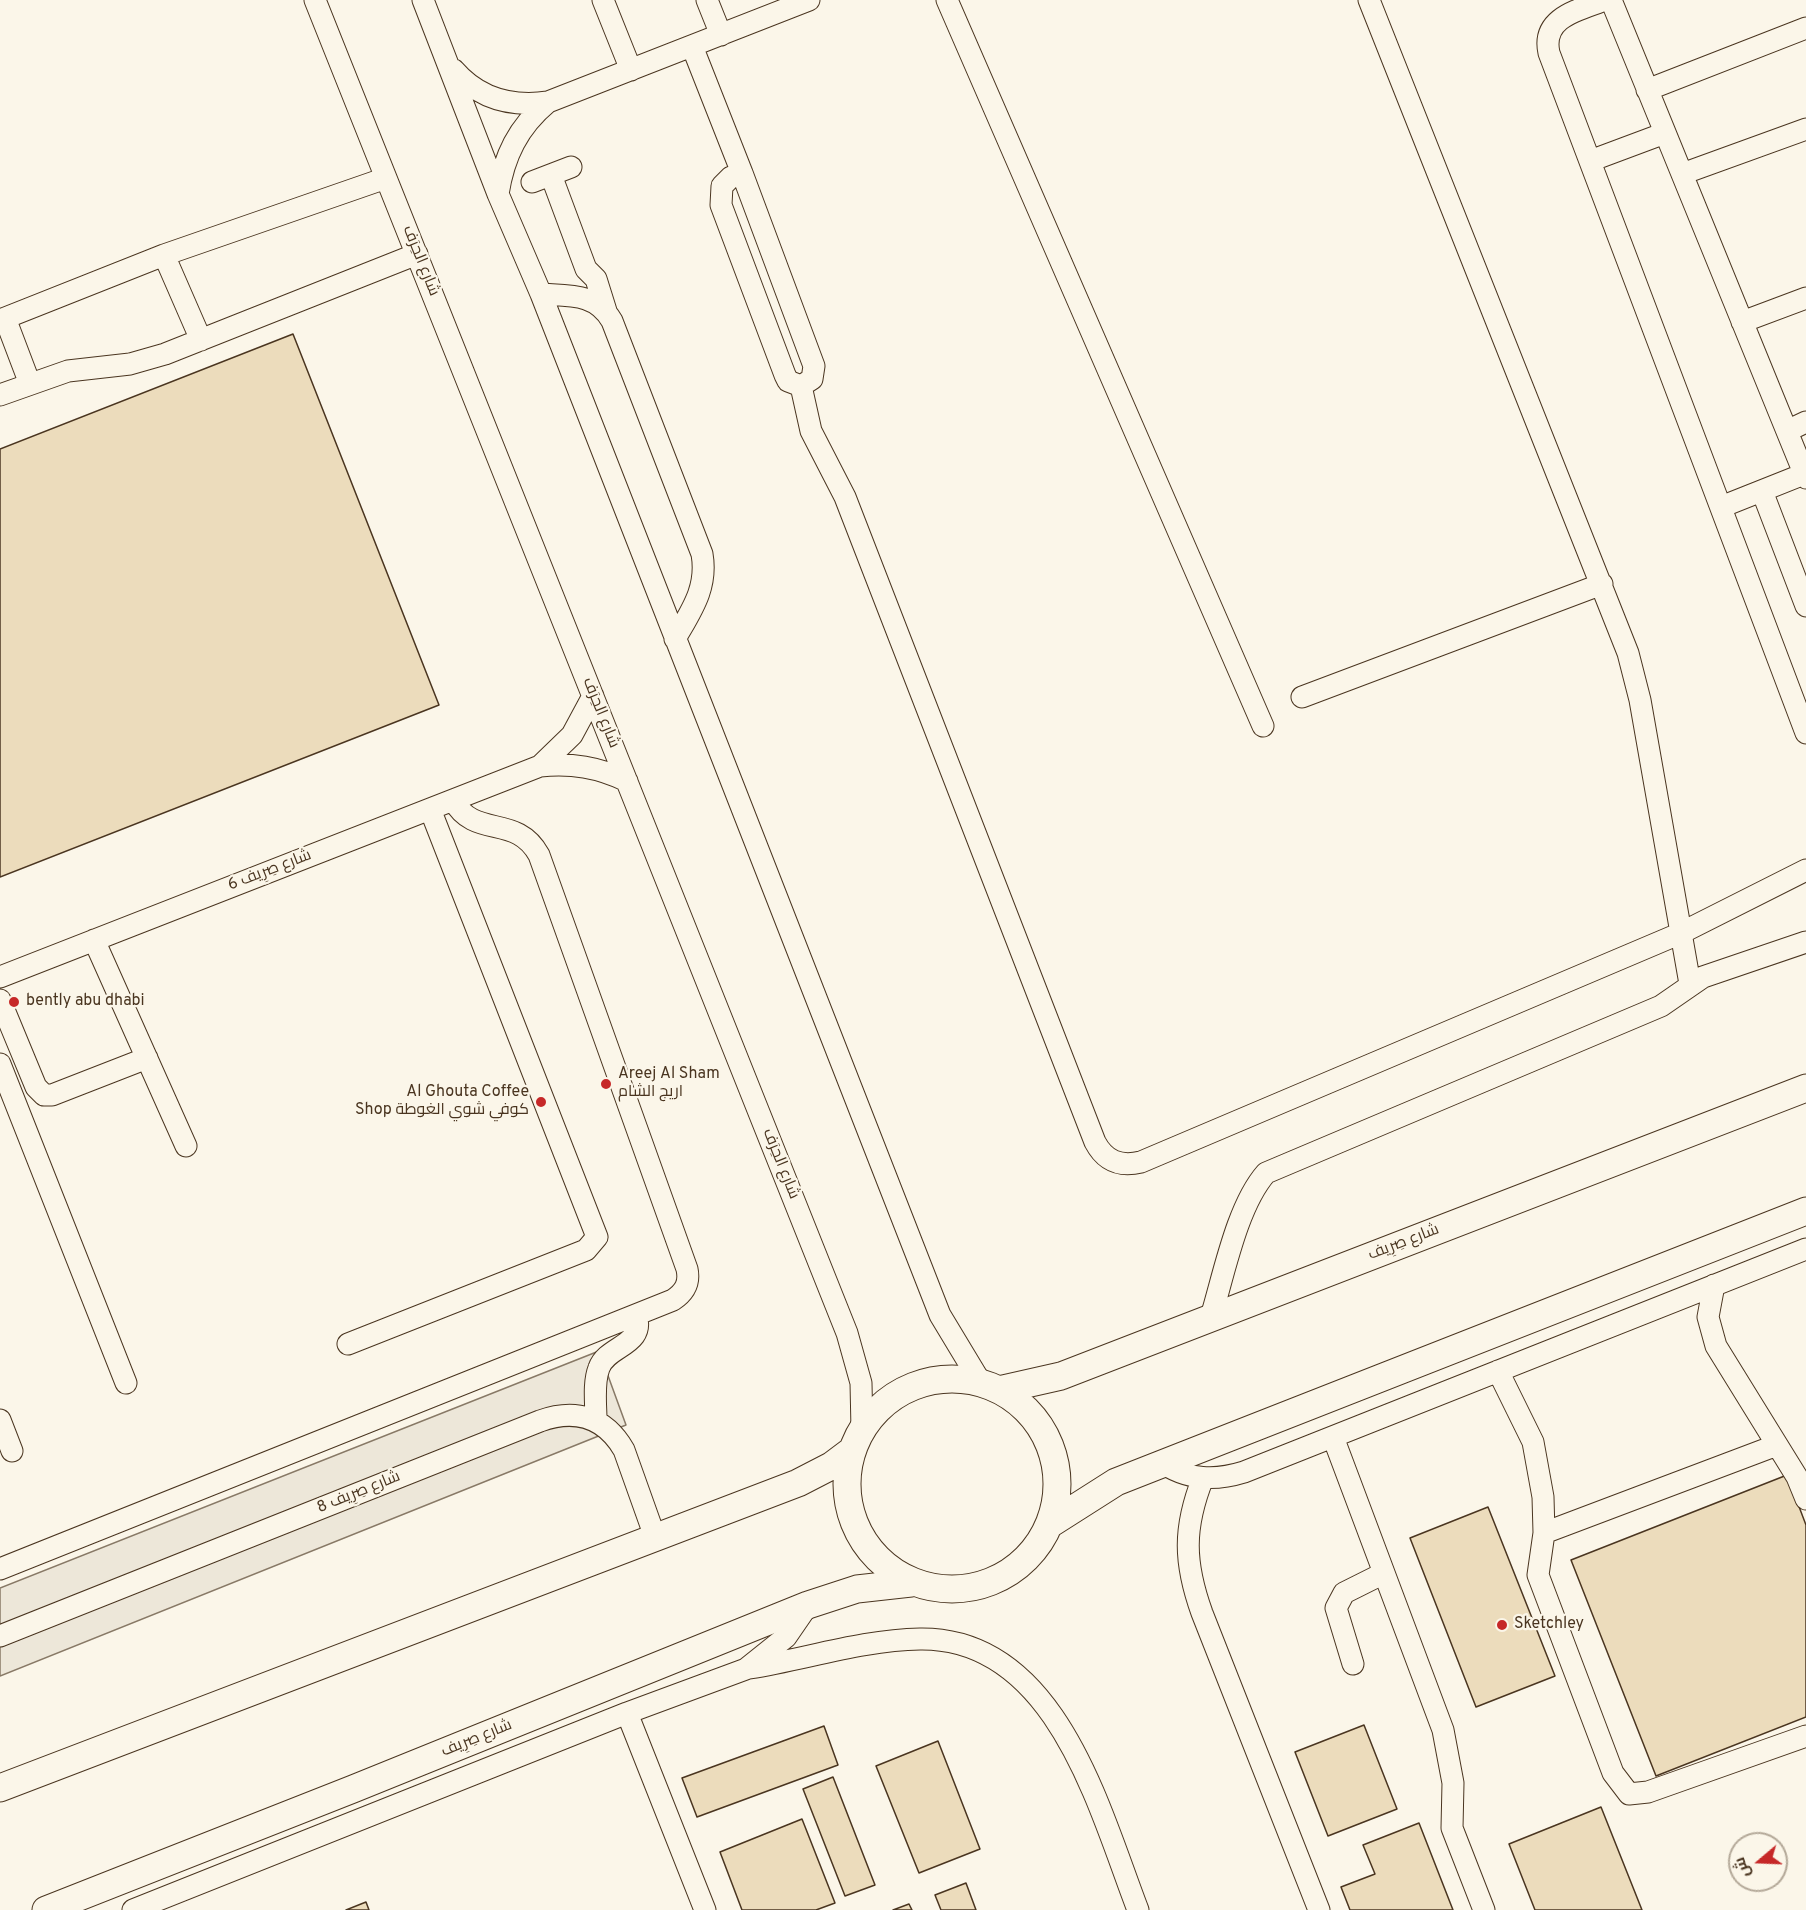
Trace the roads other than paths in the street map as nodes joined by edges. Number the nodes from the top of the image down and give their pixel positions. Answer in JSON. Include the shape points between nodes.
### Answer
{"nodes":[{"id":1,"x":315,"y":0,"type":"edge"},
{"id":2,"x":423,"y":0,"type":"edge"},
{"id":3,"x":603,"y":0,"type":"edge"},
{"id":4,"x":707,"y":0,"type":"edge"},
{"id":5,"x":809,"y":0,"type":"edge"},
{"id":6,"x":947,"y":0,"type":"edge"},
{"id":7,"x":1369,"y":0,"type":"edge"},
{"id":8,"x":1605,"y":0,"type":"edge"},
{"id":9,"x":1611,"y":0,"type":"edge"},
{"id":10,"x":1806,"y":28,"type":"edge"},
{"id":11,"x":721,"y":35,"type":"junction"},
{"id":12,"x":692,"y":46,"type":"junction"},
{"id":13,"x":450,"y":65,"type":"junction"},
{"id":14,"x":631,"y":70,"type":"junction"},
{"id":15,"x":1647,"y":90,"type":"junction"},
{"id":16,"x":548,"y":102,"type":"junction"},
{"id":17,"x":1806,"y":129,"type":"edge"},
{"id":18,"x":1665,"y":133,"type":"junction"},
{"id":19,"x":1590,"y":161,"type":"junction"},
{"id":20,"x":572,"y":167,"type":"dead end"},
{"id":21,"x":742,"y":173,"type":"junction"},
{"id":22,"x":1682,"y":174,"type":"junction"},
{"id":23,"x":386,"y":178,"type":"junction"},
{"id":24,"x":498,"y":194,"type":"junction"},
{"id":25,"x":417,"y":254,"type":"junction"},
{"id":26,"x":164,"y":255,"type":"junction"},
{"id":27,"x":586,"y":269,"type":"junction"},
{"id":28,"x":541,"y":294,"type":"junction"},
{"id":29,"x":565,"y":295,"type":"junction"},
{"id":30,"x":1806,"y":298,"type":"edge"},
{"id":31,"x":606,"y":311,"type":"junction"},
{"id":32,"x":2,"y":319,"type":"edge"},
{"id":33,"x":1742,"y":322,"type":"junction"},
{"id":34,"x":201,"y":340,"type":"junction"},
{"id":35,"x":30,"y":384,"type":"junction"},
{"id":36,"x":801,"y":386,"type":"junction"},
{"id":37,"x":0,"y":394,"type":"edge"},
{"id":38,"x":1796,"y":427,"type":"edge"},
{"id":39,"x":1805,"y":476,"type":"edge"},
{"id":40,"x":1762,"y":490,"type":"junction"},
{"id":41,"x":1720,"y":507,"type":"junction"},
{"id":42,"x":1602,"y":584,"type":"junction"},
{"id":43,"x":1806,"y":606,"type":"edge"},
{"id":44,"x":675,"y":639,"type":"junction"},
{"id":45,"x":593,"y":696,"type":"junction"},
{"id":46,"x":1302,"y":697,"type":"dead end"},
{"id":47,"x":1263,"y":726,"type":"dead end"},
{"id":48,"x":1806,"y":733,"type":"edge"},
{"id":49,"x":540,"y":766,"type":"junction"},
{"id":50,"x":627,"y":781,"type":"junction"},
{"id":51,"x":453,"y":800,"type":"junction"},
{"id":52,"x":430,"y":809,"type":"junction"},
{"id":53,"x":1806,"y":870,"type":"edge"},
{"id":54,"x":1681,"y":933,"type":"junction"},
{"id":55,"x":94,"y":940,"type":"junction"},
{"id":56,"x":1806,"y":942,"type":"edge"},
{"id":57,"x":0,"y":977,"type":"edge"},
{"id":58,"x":1690,"y":984,"type":"junction"},
{"id":59,"x":0,"y":1000,"type":"edge"},
{"id":60,"x":147,"y":1058,"type":"junction"},
{"id":61,"x":0,"y":1064,"type":"edge"},
{"id":62,"x":1806,"y":1088,"type":"edge"},
{"id":63,"x":186,"y":1146,"type":"dead end"},
{"id":64,"x":1806,"y":1211,"type":"edge"},
{"id":65,"x":1806,"y":1249,"type":"edge"},
{"id":66,"x":1714,"y":1285,"type":"junction"},
{"id":67,"x":636,"y":1315,"type":"junction"},
{"id":68,"x":1211,"y":1317,"type":"junction"},
{"id":69,"x":348,"y":1344,"type":"dead end"},
{"id":70,"x":1498,"y":1371,"type":"junction"},
{"id":71,"x":126,"y":1383,"type":"dead end"},
{"id":72,"x":990,"y":1386,"type":"junction"},
{"id":73,"x":0,"y":1419,"type":"edge"},
{"id":74,"x":596,"y":1419,"type":"junction"},
{"id":75,"x":1333,"y":1437,"type":"junction"},
{"id":76,"x":856,"y":1441,"type":"junction"},
{"id":77,"x":1777,"y":1445,"type":"junction"},
{"id":78,"x":12,"y":1451,"type":"dead end"},
{"id":79,"x":1164,"y":1464,"type":"junction"},
{"id":80,"x":1203,"y":1478,"type":"junction"},
{"id":81,"x":1806,"y":1499,"type":"edge"},
{"id":82,"x":1050,"y":1524,"type":"junction"},
{"id":83,"x":1544,"y":1533,"type":"junction"},
{"id":84,"x":655,"y":1537,"type":"junction"},
{"id":85,"x":0,"y":1569,"type":"edge"},
{"id":86,"x":1384,"y":1573,"type":"junction"},
{"id":87,"x":911,"y":1582,"type":"junction"},
{"id":88,"x":808,"y":1605,"type":"junction"},
{"id":89,"x":0,"y":1636,"type":"edge"},
{"id":90,"x":1353,"y":1664,"type":"dead end"},
{"id":91,"x":746,"y":1669,"type":"junction"},
{"id":92,"x":627,"y":1713,"type":"junction"},
{"id":93,"x":1806,"y":1736,"type":"edge"},
{"id":94,"x":0,"y":1788,"type":"edge"},
{"id":95,"x":46,"y":1910,"type":"edge"},
{"id":96,"x":134,"y":1910,"type":"edge"},
{"id":97,"x":705,"y":1910,"type":"edge"},
{"id":98,"x":1138,"y":1910,"type":"edge"},
{"id":99,"x":1319,"y":1910,"type":"edge"},
{"id":100,"x":1484,"y":1910,"type":"edge"}],
"edges":[{"from":1,"to":23,"type":"street","name":"شارع الحِرَف"},
{"from":2,"to":13,"type":"street"},
{"from":3,"to":14,"type":"street"},
{"from":4,"to":11,"type":"street"},
{"from":5,"to":11,"type":"street"},
{"from":6,"to":47,"type":"street"},
{"from":7,"to":42,"type":"street"},
{"from":8,"to":19,"type":"street","via":[[1557,21],[1548,35],[1549,52]]},
{"from":9,"to":15,"type":"street"},
{"from":10,"to":15,"type":"street"},
{"from":11,"to":12,"type":"street"},
{"from":12,"to":14,"type":"street"},
{"from":12,"to":21,"type":"street"},
{"from":13,"to":16,"type":"street","via":[[472,87],[501,101]]},
{"from":13,"to":24,"type":"street"},
{"from":14,"to":16,"type":"street"},
{"from":15,"to":18,"type":"street"},
{"from":16,"to":24,"type":"street","via":[[526,123],[510,149]]},
{"from":17,"to":22,"type":"street"},
{"from":18,"to":19,"type":"street"},
{"from":18,"to":22,"type":"street"},
{"from":19,"to":41,"type":"street"},
{"from":20,"to":27,"type":"street","via":[[542,178]]},
{"from":21,"to":36,"type":"street","via":[[814,366],[813,379]]},
{"from":21,"to":36,"type":"street","via":[[722,186],[721,205],[785,375]]},
{"from":22,"to":33,"type":"street"},
{"from":23,"to":25,"type":"street","name":"شارع الحِرَف"},
{"from":23,"to":26,"type":"street"},
{"from":24,"to":28,"type":"street"},
{"from":25,"to":34,"type":"street"},
{"from":25,"to":45,"type":"street","name":"شارع الحِرَف"},
{"from":26,"to":32,"type":"street"},
{"from":26,"to":34,"type":"street"},
{"from":27,"to":29,"type":"street","via":[[578,284]]},
{"from":27,"to":31,"type":"street","via":[[596,279]]},
{"from":28,"to":29,"type":"street"},
{"from":28,"to":44,"type":"street"},
{"from":29,"to":31,"type":"street","via":[[588,298]]},
{"from":30,"to":33,"type":"street"},
{"from":31,"to":44,"type":"street","via":[[702,554],[702,589]]},
{"from":32,"to":35,"type":"street"},
{"from":33,"to":38,"type":"street"},
{"from":34,"to":35,"type":"street","via":[[148,360],[68,371]]},
{"from":35,"to":37,"type":"street"},
{"from":36,"to":54,"type":"street","via":[[811,431],[845,496],[1095,1142],[1106,1157],[1122,1164],[1140,1162]]},
{"from":38,"to":39,"type":"street"},
{"from":39,"to":40,"type":"street"},
{"from":40,"to":41,"type":"street"},
{"from":40,"to":43,"type":"street"},
{"from":41,"to":48,"type":"street"},
{"from":42,"to":46,"type":"street"},
{"from":42,"to":54,"type":"street","via":[[1628,653],[1640,700]]},
{"from":44,"to":72,"type":"street","via":[[940,1315]]},
{"from":45,"to":49,"type":"street","name":"شارع صِرِيف 6","via":[[572,735]]},
{"from":45,"to":50,"type":"street","name":"شارع الحِرَف"},
{"from":49,"to":50,"type":"street","name":"شارع صِرِيف 6","via":[[576,765]]},
{"from":49,"to":51,"type":"street","name":"شارع صِرِيف 6"},
{"from":50,"to":76,"type":"street","name":"شارع الحِرَف","via":[[848,1333],[861,1383]]},
{"from":51,"to":52,"type":"street","name":"شارع صِرِيف 6"},
{"from":51,"to":67,"type":"street","via":[[472,821],[520,832],[539,855],[687,1269],[687,1284],[679,1296]]},
{"from":52,"to":55,"type":"street","name":"شارع صِرِيف 6"},
{"from":52,"to":69,"type":"street","via":[[597,1237],[586,1251]]},
{"from":53,"to":54,"type":"street"},
{"from":54,"to":58,"type":"street"},
{"from":55,"to":57,"type":"street","name":"شارع صِرِيف 6"},
{"from":55,"to":60,"type":"street"},
{"from":56,"to":58,"type":"street","via":[[1711,973]]},
{"from":58,"to":68,"type":"street","via":[[1661,1006],[1266,1173],[1252,1188]]},
{"from":59,"to":60,"type":"street","via":[[36,1087],[44,1095]]},
{"from":60,"to":63,"type":"street"},
{"from":61,"to":71,"type":"street"},
{"from":62,"to":68,"type":"main road","name":"شارع صِرِيف"},
{"from":64,"to":79,"type":"main road"},
{"from":65,"to":66,"type":"street"},
{"from":66,"to":70,"type":"street"},
{"from":66,"to":77,"type":"street","via":[[1708,1317],[1716,1346]]},
{"from":67,"to":74,"type":"street","via":[[638,1327],[633,1339],[606,1357],[598,1368]]},
{"from":67,"to":85,"type":"street"},
{"from":68,"to":72,"type":"main road","name":"شارع صِرِيف","via":[[1061,1376]]},
{"from":70,"to":75,"type":"street"},
{"from":70,"to":83,"type":"street","via":[[1533,1442],[1543,1497]]},
{"from":72,"to":76,"type":"main road","via":[[947,1379],[914,1386],[884,1404]]},
{"from":72,"to":82,"type":"main road","via":[[1025,1408],[1044,1433],[1055,1462],[1058,1494]]},
{"from":73,"to":78,"type":"street"},
{"from":74,"to":84,"type":"street","via":[[608,1427],[624,1450]]},
{"from":74,"to":89,"type":"street","name":"شارع صِرِيف 8","via":[[568,1413],[540,1421]]},
{"from":75,"to":80,"type":"street","via":[[1237,1474]]},
{"from":75,"to":86,"type":"street"},
{"from":76,"to":84,"type":"main road","via":[[831,1466],[798,1483]]},
{"from":76,"to":87,"type":"main road","via":[[849,1494],[852,1513],[864,1540],[883,1563]]},
{"from":77,"to":81,"type":"street"},
{"from":77,"to":83,"type":"street"},
{"from":79,"to":80,"type":"street","via":[[1176,1472]]},
{"from":79,"to":82,"type":"main road","via":[[1116,1482]]},
{"from":80,"to":99,"type":"street","via":[[1190,1518],[1189,1571]]},
{"from":82,"to":87,"type":"main road","via":[[1032,1554],[1006,1575],[974,1588],[940,1589]]},
{"from":83,"to":93,"type":"street","via":[[1538,1575],[1613,1773],[1629,1794],[1648,1792]]},
{"from":84,"to":94,"type":"main road"},
{"from":86,"to":90,"type":"street","via":[[1344,1593],[1336,1608]]},
{"from":86,"to":100,"type":"street","via":[[1443,1730],[1453,1783],[1452,1828]]},
{"from":87,"to":88,"type":"main road","name":"شارع صِرِيف","via":[[857,1589]]},
{"from":88,"to":91,"type":"street","via":[[786,1637]]},
{"from":88,"to":95,"type":"main road","name":"شارع صِرِيف"},
{"from":91,"to":92,"type":"street"},
{"from":91,"to":98,"type":"street","via":[[874,1644],[922,1639],[954,1642],[1007,1668],[1044,1702],[1066,1735]]},
{"from":92,"to":96,"type":"street"},
{"from":92,"to":97,"type":"street"}]}
